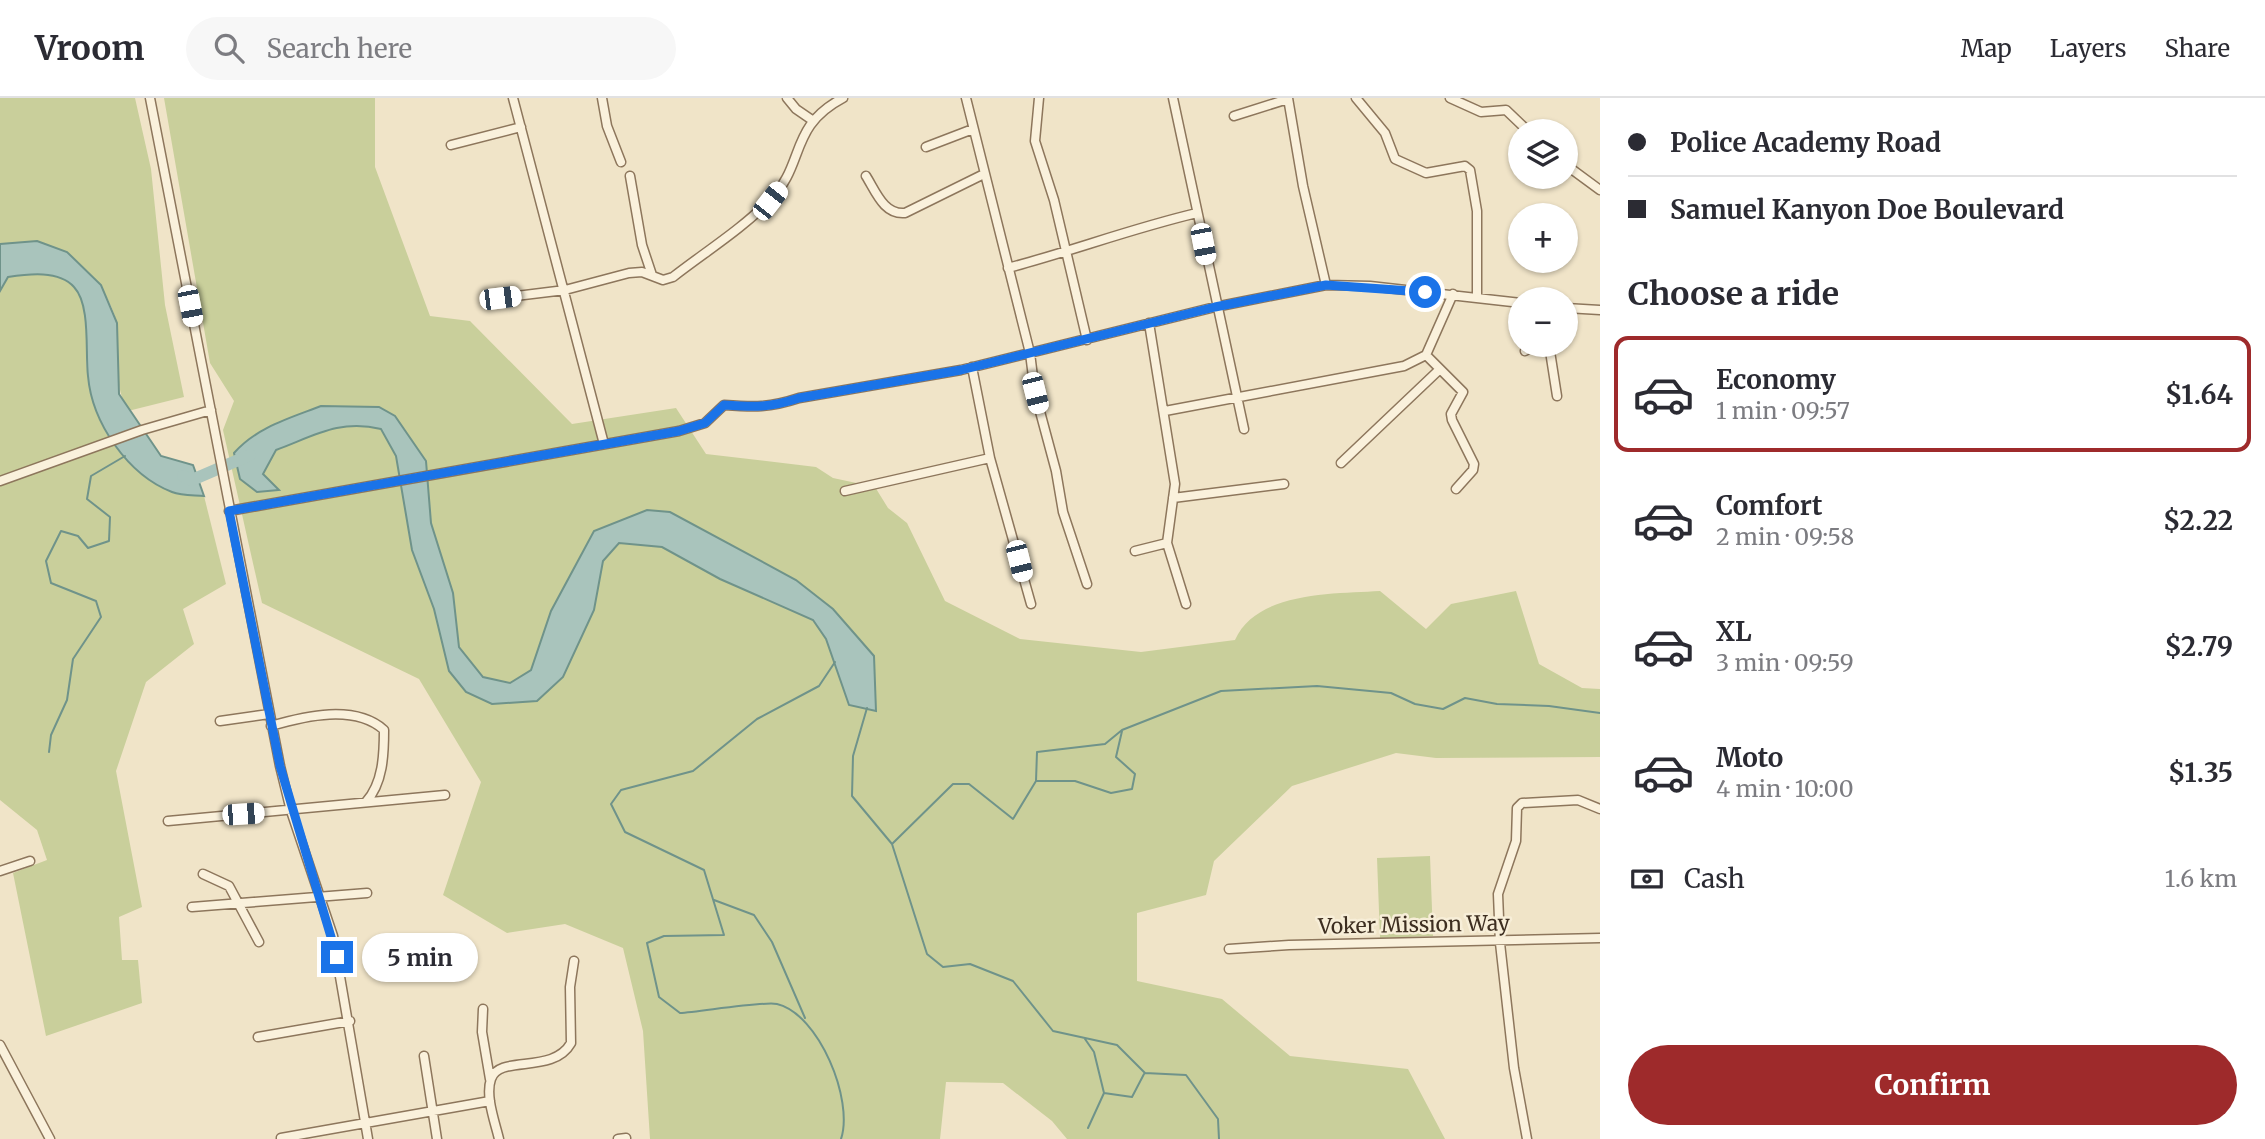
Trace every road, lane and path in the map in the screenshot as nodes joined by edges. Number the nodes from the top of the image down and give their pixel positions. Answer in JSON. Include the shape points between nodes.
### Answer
{"nodes":[{"id":1,"x":150,"y":98,"type":"edge"},
{"id":2,"x":513,"y":98,"type":"edge"},
{"id":3,"x":602,"y":98,"type":"edge"},
{"id":4,"x":787,"y":98,"type":"edge"},
{"id":5,"x":843,"y":98,"type":"edge"},
{"id":6,"x":966,"y":98,"type":"edge"},
{"id":7,"x":1039,"y":98,"type":"edge"},
{"id":8,"x":1173,"y":98,"type":"edge"},
{"id":9,"x":1288,"y":98,"type":"edge"},
{"id":10,"x":1356,"y":98,"type":"edge"},
{"id":11,"x":1450,"y":98,"type":"edge"},
{"id":12,"x":1234,"y":116,"type":"dead end"},
{"id":13,"x":1515,"y":119,"type":"edge"},
{"id":14,"x":811,"y":120,"type":"junction"},
{"id":15,"x":521,"y":127,"type":"junction"},
{"id":16,"x":973,"y":129,"type":"junction"},
{"id":17,"x":451,"y":145,"type":"dead end"},
{"id":18,"x":926,"y":147,"type":"dead end"},
{"id":19,"x":621,"y":162,"type":"dead end"},
{"id":20,"x":984,"y":174,"type":"junction"},
{"id":21,"x":1578,"y":174,"type":"edge"},
{"id":22,"x":629,"y":176,"type":"dead end"},
{"id":23,"x":866,"y":176,"type":"dead end"},
{"id":24,"x":1600,"y":190,"type":"edge"},
{"id":25,"x":1197,"y":213,"type":"junction"},
{"id":26,"x":1067,"y":252,"type":"junction"},
{"id":27,"x":1008,"y":268,"type":"junction"},
{"id":28,"x":652,"y":275,"type":"junction"},
{"id":29,"x":1326,"y":285,"type":"junction"},
{"id":30,"x":565,"y":290,"type":"junction"},
{"id":31,"x":1453,"y":294,"type":"junction"},
{"id":32,"x":1477,"y":297,"type":"junction"},
{"id":33,"x":500,"y":298,"type":"dead end"},
{"id":34,"x":1508,"y":301,"type":"edge"},
{"id":35,"x":1215,"y":307,"type":"junction"},
{"id":36,"x":1578,"y":309,"type":"edge"},
{"id":37,"x":1600,"y":310,"type":"edge"},
{"id":38,"x":1149,"y":323,"type":"junction"},
{"id":39,"x":1087,"y":340,"type":"junction"},
{"id":40,"x":1030,"y":353,"type":"junction"},
{"id":41,"x":1426,"y":355,"type":"junction"},
{"id":42,"x":1551,"y":357,"type":"edge"},
{"id":43,"x":972,"y":367,"type":"junction"},
{"id":44,"x":1440,"y":369,"type":"junction"},
{"id":45,"x":1557,"y":396,"type":"dead end"},
{"id":46,"x":1235,"y":398,"type":"junction"},
{"id":47,"x":211,"y":410,"type":"junction"},
{"id":48,"x":1166,"y":411,"type":"junction"},
{"id":49,"x":1244,"y":429,"type":"dead end"},
{"id":50,"x":604,"y":444,"type":"junction"},
{"id":51,"x":990,"y":458,"type":"junction"},
{"id":52,"x":1341,"y":463,"type":"dead end"},
{"id":53,"x":0,"y":481,"type":"edge"},
{"id":54,"x":1284,"y":484,"type":"dead end"},
{"id":55,"x":1455,"y":489,"type":"dead end"},
{"id":56,"x":845,"y":491,"type":"dead end"},
{"id":57,"x":1173,"y":498,"type":"junction"},
{"id":58,"x":229,"y":511,"type":"junction"},
{"id":59,"x":1167,"y":543,"type":"junction"},
{"id":60,"x":1135,"y":551,"type":"dead end"},
{"id":61,"x":1087,"y":584,"type":"dead end"},
{"id":62,"x":1031,"y":604,"type":"dead end"},
{"id":63,"x":1186,"y":604,"type":"dead end"},
{"id":64,"x":269,"y":714,"type":"junction"},
{"id":65,"x":220,"y":721,"type":"dead end"},
{"id":66,"x":271,"y":726,"type":"junction"},
{"id":67,"x":445,"y":795,"type":"dead end"},
{"id":68,"x":366,"y":802,"type":"junction"},
{"id":69,"x":1600,"y":809,"type":"edge"},
{"id":70,"x":291,"y":811,"type":"junction"},
{"id":71,"x":168,"y":821,"type":"dead end"},
{"id":72,"x":30,"y":861,"type":"dead end"},
{"id":73,"x":0,"y":871,"type":"edge"},
{"id":74,"x":204,"y":874,"type":"dead end"},
{"id":75,"x":366,"y":893,"type":"dead end"},
{"id":76,"x":322,"y":898,"type":"junction"},
{"id":77,"x":237,"y":902,"type":"junction"},
{"id":78,"x":192,"y":907,"type":"dead end"},
{"id":79,"x":1600,"y":938,"type":"edge"},
{"id":80,"x":258,"y":942,"type":"dead end"},
{"id":81,"x":1500,"y":943,"type":"junction"},
{"id":82,"x":1229,"y":949,"type":"dead end"},
{"id":83,"x":574,"y":961,"type":"dead end"},
{"id":84,"x":483,"y":1009,"type":"dead end"},
{"id":85,"x":350,"y":1021,"type":"junction"},
{"id":86,"x":258,"y":1037,"type":"dead end"},
{"id":87,"x":0,"y":1045,"type":"edge"},
{"id":88,"x":424,"y":1056,"type":"dead end"},
{"id":89,"x":490,"y":1079,"type":"junction"},
{"id":90,"x":490,"y":1101,"type":"junction"},
{"id":91,"x":431,"y":1110,"type":"junction"},
{"id":92,"x":367,"y":1123,"type":"junction"},
{"id":93,"x":281,"y":1138,"type":"edge"},
{"id":94,"x":50,"y":1139,"type":"edge"},
{"id":95,"x":368,"y":1139,"type":"edge"},
{"id":96,"x":437,"y":1139,"type":"edge"},
{"id":97,"x":499,"y":1139,"type":"edge"},
{"id":98,"x":1527,"y":1139,"type":"edge"}],
"edges":[{"from":1,"to":47,"type":"street"},
{"from":2,"to":15,"type":"street"},
{"from":3,"to":19,"type":"street"},
{"from":4,"to":14,"type":"street"},
{"from":5,"to":14,"type":"street"},
{"from":6,"to":16,"type":"street"},
{"from":7,"to":26,"type":"street","via":[[1035,141]]},
{"from":8,"to":25,"type":"street"},
{"from":9,"to":12,"type":"street"},
{"from":9,"to":29,"type":"street"},
{"from":10,"to":32,"type":"street","via":[[1385,133],[1395,159],[1426,173],[1465,166],[1470,170],[1477,211]]},
{"from":11,"to":13,"type":"street","via":[[1481,112],[1506,110]]},
{"from":14,"to":28,"type":"street","via":[[770,201],[673,277],[663,280]]},
{"from":15,"to":17,"type":"street"},
{"from":15,"to":30,"type":"street"},
{"from":16,"to":18,"type":"street"},
{"from":16,"to":20,"type":"street"},
{"from":20,"to":23,"type":"street","via":[[905,214],[884,206]]},
{"from":20,"to":27,"type":"street"},
{"from":21,"to":24,"type":"street"},
{"from":22,"to":28,"type":"street"},
{"from":25,"to":26,"type":"street","via":[[1128,229]]},
{"from":25,"to":35,"type":"street"},
{"from":26,"to":27,"type":"street"},
{"from":26,"to":39,"type":"street"},
{"from":27,"to":40,"type":"street"},
{"from":28,"to":30,"type":"street","via":[[629,273]]},
{"from":29,"to":31,"type":"street"},
{"from":29,"to":35,"type":"street"},
{"from":30,"to":33,"type":"street"},
{"from":30,"to":50,"type":"street"},
{"from":31,"to":32,"type":"street"},
{"from":31,"to":41,"type":"street"},
{"from":32,"to":34,"type":"street"},
{"from":35,"to":38,"type":"street"},
{"from":35,"to":46,"type":"street"},
{"from":36,"to":37,"type":"street"},
{"from":38,"to":39,"type":"street"},
{"from":38,"to":48,"type":"street"},
{"from":39,"to":40,"type":"street"},
{"from":40,"to":43,"type":"street"},
{"from":40,"to":61,"type":"street","via":[[1063,512]]},
{"from":41,"to":44,"type":"street"},
{"from":41,"to":46,"type":"street","via":[[1404,366]]},
{"from":42,"to":45,"type":"street"},
{"from":43,"to":50,"type":"street","via":[[775,406],[748,409],[724,405],[696,426]]},
{"from":43,"to":51,"type":"street"},
{"from":44,"to":52,"type":"street"},
{"from":44,"to":55,"type":"street","via":[[1463,392],[1451,414],[1474,464]]},
{"from":46,"to":48,"type":"street"},
{"from":46,"to":49,"type":"street"},
{"from":47,"to":53,"type":"street"},
{"from":47,"to":58,"type":"street"},
{"from":48,"to":57,"type":"street"},
{"from":50,"to":58,"type":"street"},
{"from":51,"to":56,"type":"street"},
{"from":51,"to":62,"type":"street"},
{"from":54,"to":57,"type":"street"},
{"from":57,"to":59,"type":"street"},
{"from":58,"to":64,"type":"street"},
{"from":59,"to":60,"type":"street"},
{"from":59,"to":63,"type":"street"},
{"from":64,"to":65,"type":"street"},
{"from":64,"to":66,"type":"street"},
{"from":66,"to":68,"type":"street","via":[[309,715],[350,716],[376,723],[384,730],[384,752],[376,790]]},
{"from":66,"to":70,"type":"street"},
{"from":67,"to":68,"type":"street"},
{"from":68,"to":70,"type":"street"},
{"from":69,"to":81,"type":"street","via":[[1578,800],[1540,800],[1517,808],[1516,841],[1498,894]]},
{"from":70,"to":71,"type":"street"},
{"from":70,"to":76,"type":"street"},
{"from":72,"to":73,"type":"street"},
{"from":74,"to":77,"type":"street","via":[[229,886]]},
{"from":75,"to":76,"type":"street"},
{"from":76,"to":77,"type":"street"},
{"from":76,"to":85,"type":"street"},
{"from":77,"to":78,"type":"street"},
{"from":77,"to":80,"type":"street"},
{"from":79,"to":81,"type":"street","name":"Voker Mission Way"},
{"from":81,"to":82,"type":"street","name":"Voker Mission Way"},
{"from":81,"to":98,"type":"street"},
{"from":83,"to":89,"type":"street","via":[[567,1051],[544,1062],[498,1069]]},
{"from":84,"to":89,"type":"street"},
{"from":85,"to":86,"type":"street"},
{"from":85,"to":92,"type":"street"},
{"from":87,"to":94,"type":"street"},
{"from":88,"to":91,"type":"street"},
{"from":89,"to":90,"type":"street"},
{"from":90,"to":91,"type":"street"},
{"from":90,"to":97,"type":"street"},
{"from":91,"to":92,"type":"street"},
{"from":91,"to":96,"type":"street"},
{"from":92,"to":93,"type":"street"},
{"from":92,"to":95,"type":"street"}]}
